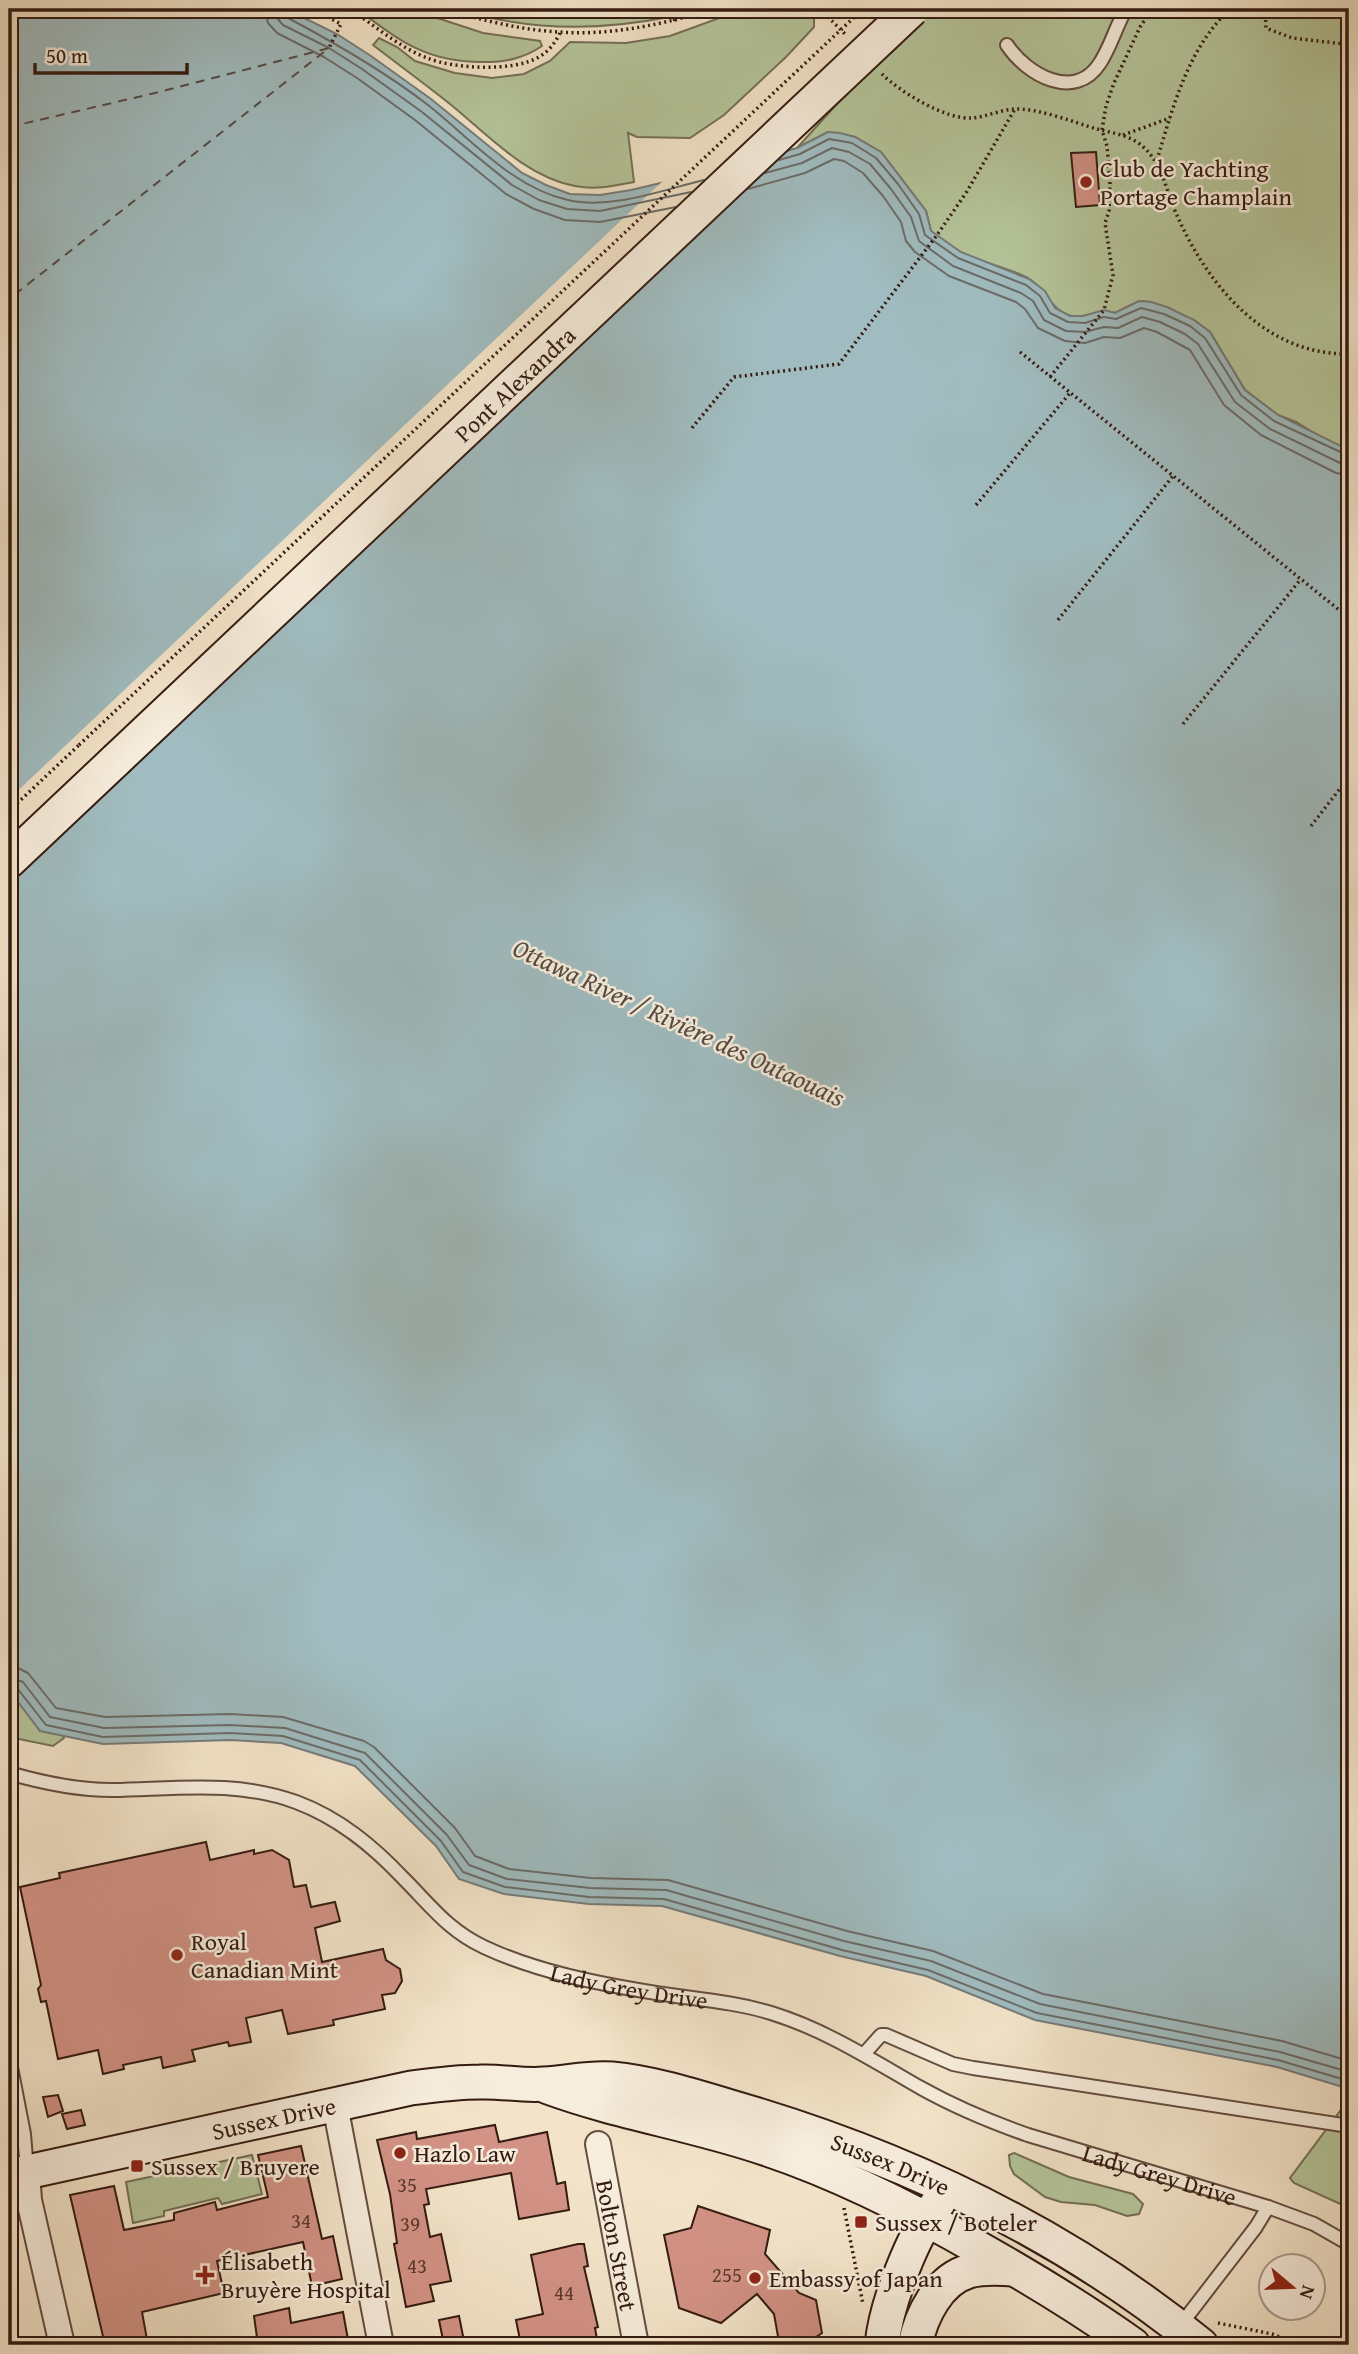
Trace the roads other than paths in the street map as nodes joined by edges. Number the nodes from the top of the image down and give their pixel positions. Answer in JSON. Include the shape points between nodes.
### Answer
{"nodes":[{"id":1,"x":887,"y":9,"type":"edge"},
{"id":2,"x":903,"y":9,"type":"edge"},
{"id":3,"x":1126,"y":9,"type":"edge"},
{"id":4,"x":915,"y":15,"type":"edge"},
{"id":5,"x":1007,"y":45,"type":"dead end"},
{"id":6,"x":9,"y":833,"type":"edge"},
{"id":7,"x":9,"y":862,"type":"edge"},
{"id":8,"x":9,"y":1773,"type":"edge"},
{"id":9,"x":864,"y":2054,"type":"junction"},
{"id":10,"x":9,"y":2057,"type":"edge"},
{"id":11,"x":542,"y":2084,"type":"junction"},
{"id":12,"x":335,"y":2105,"type":"junction"},
{"id":13,"x":1349,"y":2126,"type":"edge"},
{"id":14,"x":598,"y":2144,"type":"dead end"},
{"id":15,"x":18,"y":2174,"type":"edge"},
{"id":16,"x":950,"y":2188,"type":"junction"},
{"id":17,"x":1268,"y":2207,"type":"junction"},
{"id":18,"x":934,"y":2223,"type":"junction"},
{"id":19,"x":1349,"y":2244,"type":"edge"},
{"id":20,"x":1015,"y":2269,"type":"junction"},
{"id":21,"x":1190,"y":2335,"type":"edge"},
{"id":22,"x":62,"y":2345,"type":"edge"},
{"id":23,"x":382,"y":2345,"type":"edge"},
{"id":24,"x":636,"y":2345,"type":"edge"},
{"id":25,"x":882,"y":2345,"type":"edge"},
{"id":26,"x":901,"y":2345,"type":"edge"},
{"id":27,"x":915,"y":2345,"type":"edge"},
{"id":28,"x":1133,"y":2345,"type":"edge"}],
"edges":[{"from":1,"to":6,"type":"main road"},
{"from":2,"to":4,"type":"lane"},
{"from":3,"to":5,"type":"lane","via":[[1101,62],[1074,81],[1047,80]]},
{"from":4,"to":7,"type":"main road","name":"Pont Alexandra","bridge":true},
{"from":8,"to":9,"type":"lane","name":"Lady Grey Drive","via":[[79,1788],[235,1788],[294,1801],[349,1829],[445,1923],[506,1957],[612,1985],[771,2013]]},
{"from":9,"to":13,"type":"lane","via":[[886,2035],[973,2068]]},
{"from":9,"to":17,"type":"lane","name":"Lady Grey Drive","via":[[923,2089],[1028,2136]]},
{"from":10,"to":15,"type":"lane","via":[[24,2134]]},
{"from":11,"to":12,"type":"main road","name":"Sussex Drive","via":[[442,2084]]},
{"from":11,"to":16,"type":"main road","name":"Sussex Drive","via":[[613,2079],[715,2102],[830,2139]]},
{"from":11,"to":18,"type":"main road","name":"Sussex Drive","via":[[608,2107],[760,2146],[849,2181]]},
{"from":12,"to":15,"type":"main road","name":"Sussex Drive"},
{"from":12,"to":23,"type":"street"},
{"from":14,"to":24,"type":"street","name":"Bolton Street"},
{"from":15,"to":22,"type":"street","via":[[29,2200]]},
{"from":16,"to":18,"type":"main road"},
{"from":16,"to":21,"type":"main road","name":"Sussex Drive","via":[[1049,2241]]},
{"from":17,"to":19,"type":"lane","name":"Lady Grey Drive","via":[[1314,2224]]},
{"from":17,"to":21,"type":"lane","name":"Lady Grey Drive"},
{"from":18,"to":20,"type":"main road","name":"Sussex Drive"},
{"from":18,"to":25,"type":"main road","via":[[900,2278]]},
{"from":18,"to":26,"type":"main road"},
{"from":20,"to":27,"type":"main road","via":[[987,2268],[958,2275],[926,2311]]},
{"from":20,"to":28,"type":"main road","name":"Sussex Drive"}]}
